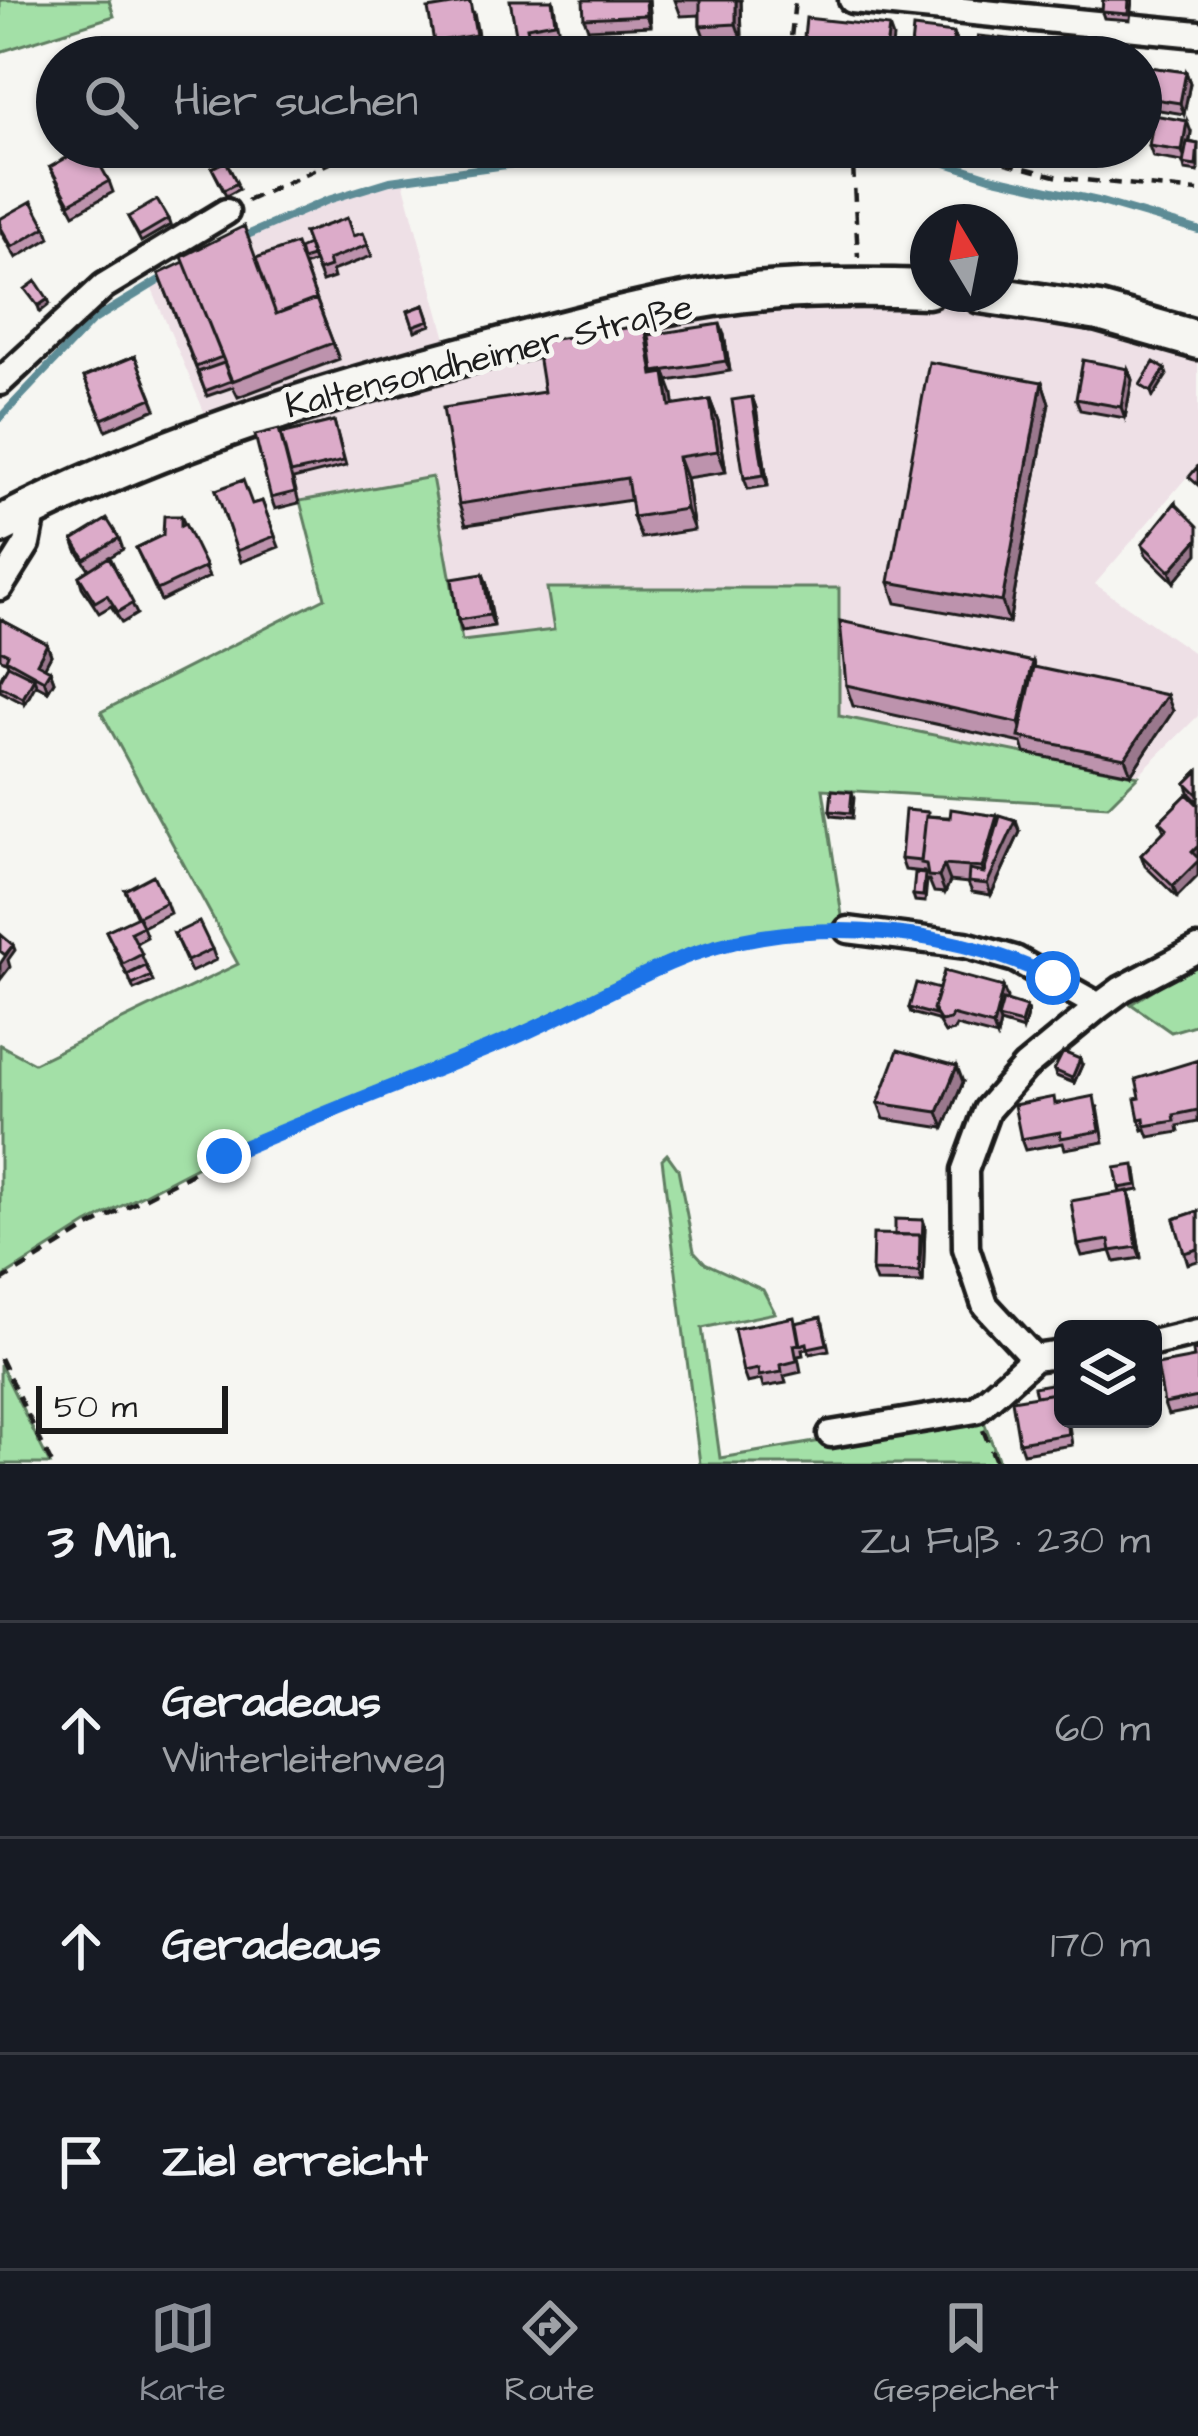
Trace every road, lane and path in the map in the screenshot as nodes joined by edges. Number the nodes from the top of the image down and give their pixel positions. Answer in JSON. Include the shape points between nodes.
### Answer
{"nodes":[{"id":1,"x":795,"y":0,"type":"edge"},
{"id":2,"x":852,"y":0,"type":"edge"},
{"id":3,"x":1198,"y":34,"type":"edge"},
{"id":4,"x":791,"y":36,"type":"edge"},
{"id":5,"x":317,"y":168,"type":"edge"},
{"id":6,"x":854,"y":168,"type":"edge"},
{"id":7,"x":1025,"y":168,"type":"edge"},
{"id":8,"x":1198,"y":190,"type":"edge"},
{"id":9,"x":226,"y":212,"type":"joint"},
{"id":10,"x":860,"y":287,"type":"junction"},
{"id":11,"x":910,"y":288,"type":"edge"},
{"id":12,"x":1018,"y":300,"type":"edge"},
{"id":13,"x":1198,"y":340,"type":"edge"},
{"id":14,"x":0,"y":382,"type":"edge"},
{"id":15,"x":34,"y":508,"type":"junction"},
{"id":16,"x":0,"y":525,"type":"edge"},
{"id":17,"x":0,"y":587,"type":"edge"},
{"id":18,"x":848,"y":930,"type":"joint"},
{"id":19,"x":1198,"y":949,"type":"edge"},
{"id":20,"x":1099,"y":1006,"type":"junction"},
{"id":21,"x":0,"y":1282,"type":"edge"},
{"id":22,"x":1198,"y":1332,"type":"edge"},
{"id":23,"x":1162,"y":1341,"type":"edge"},
{"id":24,"x":1054,"y":1355,"type":"edge"},
{"id":25,"x":0,"y":1358,"type":"edge"},
{"id":26,"x":1034,"y":1358,"type":"junction"},
{"id":27,"x":976,"y":1410,"type":"junction"},
{"id":28,"x":831,"y":1434,"type":"dead end"},
{"id":29,"x":52,"y":1464,"type":"edge"},
{"id":30,"x":997,"y":1464,"type":"edge"}],
"edges":[{"from":1,"to":4,"type":"path"},
{"from":2,"to":3,"type":"street"},
{"from":5,"to":9,"type":"path"},
{"from":6,"to":10,"type":"path"},
{"from":7,"to":8,"type":"path"},
{"from":9,"to":14,"type":"street","via":[[104,286]]},
{"from":10,"to":11,"type":"main road","name":"Kaltensondheimer Straße"},
{"from":10,"to":15,"type":"main road","name":"Kaltensondheimer Straße","via":[[752,292],[618,317],[374,379],[202,436]]},
{"from":12,"to":13,"type":"main road"},
{"from":15,"to":16,"type":"main road","name":"Kaltensondheimer Straße"},
{"from":15,"to":17,"type":"street","via":[[27,544]]},
{"from":18,"to":20,"type":"street","via":[[1016,959]]},
{"from":18,"to":21,"type":"path","via":[[762,938],[673,961],[526,1032],[224,1156]]},
{"from":19,"to":20,"type":"street"},
{"from":20,"to":26,"type":"street","via":[[1024,1067],[987,1110],[965,1170],[966,1248],[985,1305]]},
{"from":22,"to":23,"type":"street"},
{"from":24,"to":26,"type":"street"},
{"from":25,"to":29,"type":"path"},
{"from":26,"to":27,"type":"street"},
{"from":27,"to":28,"type":"street"},
{"from":27,"to":30,"type":"path"}]}
